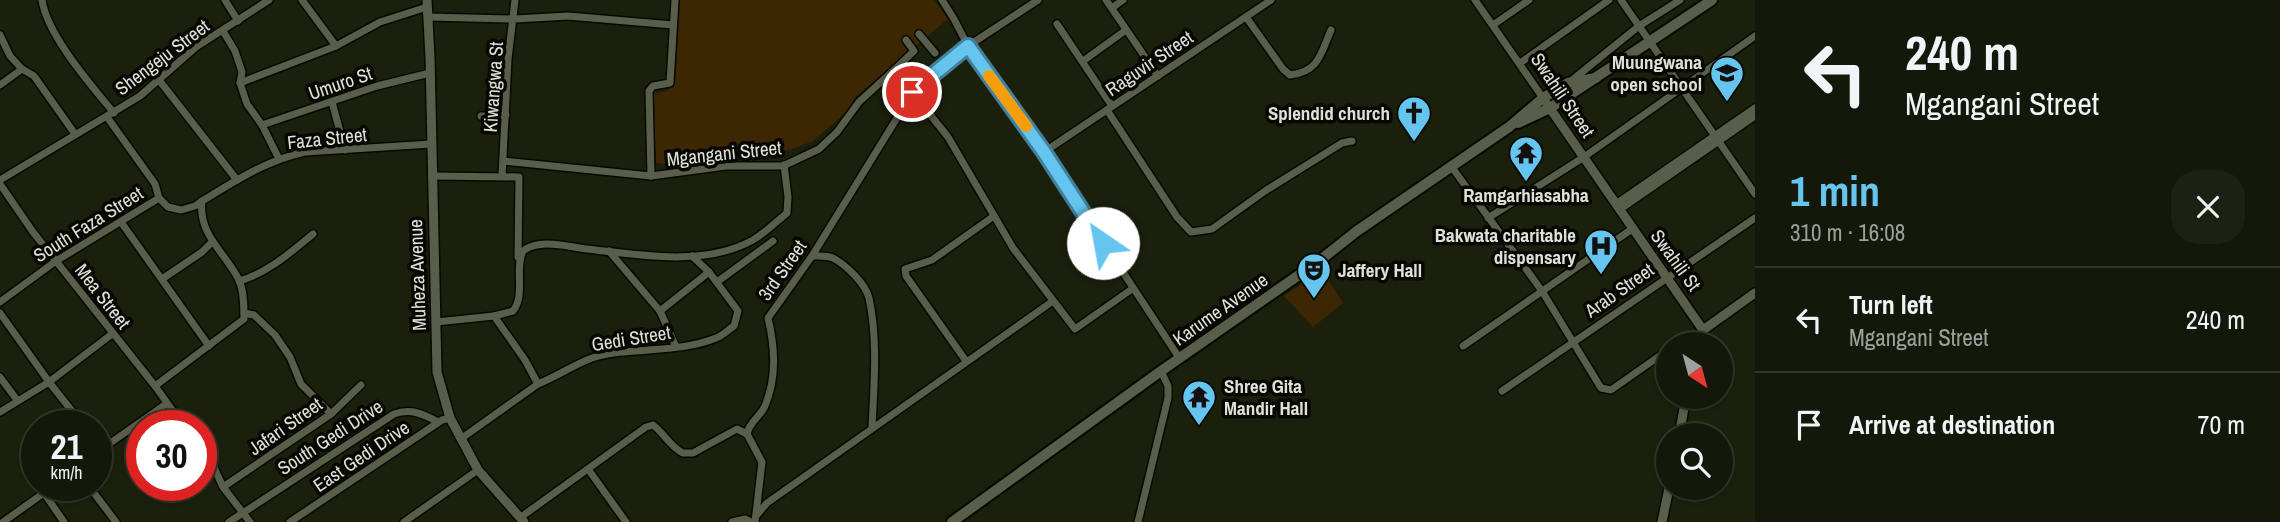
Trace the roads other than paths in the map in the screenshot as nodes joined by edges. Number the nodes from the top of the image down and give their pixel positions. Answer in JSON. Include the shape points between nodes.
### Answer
{"nodes":[{"id":1,"x":43,"y":0,"type":"edge"},
{"id":2,"x":225,"y":0,"type":"edge"},
{"id":3,"x":269,"y":0,"type":"edge"},
{"id":4,"x":302,"y":0,"type":"edge"},
{"id":5,"x":515,"y":0,"type":"edge"},
{"id":6,"x":675,"y":0,"type":"edge"},
{"id":7,"x":942,"y":0,"type":"edge"},
{"id":8,"x":1038,"y":0,"type":"edge"},
{"id":9,"x":1107,"y":0,"type":"edge"},
{"id":10,"x":1123,"y":0,"type":"edge"},
{"id":11,"x":1271,"y":0,"type":"edge"},
{"id":12,"x":1529,"y":0,"type":"edge"},
{"id":13,"x":1609,"y":0,"type":"edge"},
{"id":14,"x":1621,"y":0,"type":"edge"},
{"id":15,"x":1680,"y":0,"type":"edge"},
{"id":16,"x":1712,"y":0,"type":"edge"},
{"id":17,"x":1478,"y":1,"type":"edge"},
{"id":18,"x":427,"y":8,"type":"edge"},
{"id":19,"x":1112,"y":8,"type":"junction"},
{"id":20,"x":1247,"y":16,"type":"junction"},
{"id":21,"x":514,"y":19,"type":"junction"},
{"id":22,"x":238,"y":21,"type":"junction"},
{"id":23,"x":1057,"y":24,"type":"dead end"},
{"id":24,"x":673,"y":25,"type":"junction"},
{"id":25,"x":1493,"y":25,"type":"junction"},
{"id":26,"x":1639,"y":26,"type":"junction"},
{"id":27,"x":1126,"y":30,"type":"junction"},
{"id":28,"x":1331,"y":30,"type":"dead end"},
{"id":29,"x":223,"y":31,"type":"junction"},
{"id":30,"x":919,"y":34,"type":"dead end"},
{"id":31,"x":0,"y":35,"type":"edge"},
{"id":32,"x":1755,"y":36,"type":"edge"},
{"id":33,"x":906,"y":40,"type":"dead end"},
{"id":34,"x":1650,"y":43,"type":"junction"},
{"id":35,"x":336,"y":46,"type":"junction"},
{"id":36,"x":968,"y":46,"type":"junction"},
{"id":37,"x":935,"y":53,"type":"dead end"},
{"id":38,"x":1083,"y":61,"type":"junction"},
{"id":39,"x":1520,"y":63,"type":"junction"},
{"id":40,"x":22,"y":69,"type":"junction"},
{"id":41,"x":894,"y":70,"type":"junction"},
{"id":42,"x":430,"y":74,"type":"junction"},
{"id":43,"x":1158,"y":76,"type":"junction"},
{"id":44,"x":1596,"y":78,"type":"junction"},
{"id":45,"x":159,"y":80,"type":"junction"},
{"id":46,"x":240,"y":83,"type":"junction"},
{"id":47,"x":1568,"y":83,"type":"junction"},
{"id":48,"x":0,"y":85,"type":"edge"},
{"id":49,"x":1681,"y":88,"type":"junction"},
{"id":50,"x":913,"y":92,"type":"junction"},
{"id":51,"x":1543,"y":98,"type":"junction"},
{"id":52,"x":332,"y":102,"type":"junction"},
{"id":53,"x":1109,"y":108,"type":"junction"},
{"id":54,"x":1550,"y":108,"type":"junction"},
{"id":55,"x":1755,"y":108,"type":"edge"},
{"id":56,"x":111,"y":115,"type":"junction"},
{"id":57,"x":481,"y":116,"type":"dead end"},
{"id":58,"x":506,"y":116,"type":"junction"},
{"id":59,"x":1755,"y":116,"type":"edge"},
{"id":60,"x":262,"y":125,"type":"junction"},
{"id":61,"x":1509,"y":127,"type":"junction"},
{"id":62,"x":75,"y":135,"type":"junction"},
{"id":63,"x":1715,"y":138,"type":"junction"},
{"id":64,"x":1352,"y":141,"type":"dead end"},
{"id":65,"x":431,"y":144,"type":"junction"},
{"id":66,"x":345,"y":150,"type":"junction"},
{"id":67,"x":1044,"y":152,"type":"junction"},
{"id":68,"x":1584,"y":157,"type":"junction"},
{"id":69,"x":279,"y":159,"type":"junction"},
{"id":70,"x":503,"y":161,"type":"junction"},
{"id":71,"x":784,"y":165,"type":"junction"},
{"id":72,"x":1451,"y":166,"type":"junction"},
{"id":73,"x":432,"y":176,"type":"junction"},
{"id":74,"x":502,"y":176,"type":"junction"},
{"id":75,"x":651,"y":176,"type":"junction"},
{"id":76,"x":237,"y":180,"type":"junction"},
{"id":77,"x":0,"y":182,"type":"edge"},
{"id":78,"x":1755,"y":194,"type":"edge"},
{"id":79,"x":159,"y":198,"type":"junction"},
{"id":80,"x":202,"y":201,"type":"junction"},
{"id":81,"x":1618,"y":207,"type":"junction"},
{"id":82,"x":994,"y":216,"type":"junction"},
{"id":83,"x":1488,"y":218,"type":"junction"},
{"id":84,"x":1755,"y":218,"type":"edge"},
{"id":85,"x":121,"y":222,"type":"junction"},
{"id":86,"x":1632,"y":229,"type":"junction"},
{"id":87,"x":313,"y":234,"type":"dead end"},
{"id":88,"x":773,"y":241,"type":"dead end"},
{"id":89,"x":212,"y":242,"type":"junction"},
{"id":90,"x":608,"y":251,"type":"junction"},
{"id":91,"x":692,"y":256,"type":"junction"},
{"id":92,"x":812,"y":256,"type":"junction"},
{"id":93,"x":56,"y":261,"type":"junction"},
{"id":94,"x":518,"y":261,"type":"junction"},
{"id":95,"x":709,"y":272,"type":"junction"},
{"id":96,"x":1667,"y":276,"type":"junction"},
{"id":97,"x":162,"y":279,"type":"junction"},
{"id":98,"x":239,"y":281,"type":"junction"},
{"id":99,"x":717,"y":282,"type":"junction"},
{"id":100,"x":1132,"y":289,"type":"junction"},
{"id":101,"x":1542,"y":291,"type":"junction"},
{"id":102,"x":1755,"y":293,"type":"edge"},
{"id":103,"x":1053,"y":301,"type":"junction"},
{"id":104,"x":0,"y":302,"type":"edge"},
{"id":105,"x":660,"y":311,"type":"junction"},
{"id":106,"x":0,"y":313,"type":"edge"},
{"id":107,"x":244,"y":313,"type":"junction"},
{"id":108,"x":494,"y":316,"type":"junction"},
{"id":109,"x":436,"y":322,"type":"junction"},
{"id":110,"x":1703,"y":330,"type":"joint"},
{"id":111,"x":112,"y":334,"type":"junction"},
{"id":112,"x":1572,"y":342,"type":"junction"},
{"id":113,"x":209,"y":346,"type":"junction"},
{"id":114,"x":1463,"y":346,"type":"dead end"},
{"id":115,"x":676,"y":347,"type":"junction"},
{"id":116,"x":1656,"y":358,"type":"edge"},
{"id":117,"x":1180,"y":359,"type":"junction"},
{"id":118,"x":967,"y":361,"type":"junction"},
{"id":119,"x":1161,"y":371,"type":"junction"},
{"id":120,"x":0,"y":377,"type":"edge"},
{"id":121,"x":49,"y":382,"type":"junction"},
{"id":122,"x":361,"y":384,"type":"dead end"},
{"id":123,"x":538,"y":384,"type":"junction"},
{"id":124,"x":155,"y":386,"type":"junction"},
{"id":125,"x":1502,"y":391,"type":"dead end"},
{"id":126,"x":17,"y":400,"type":"junction"},
{"id":127,"x":166,"y":404,"type":"junction"},
{"id":128,"x":71,"y":410,"type":"edge"},
{"id":129,"x":171,"y":410,"type":"edge"},
{"id":130,"x":0,"y":412,"type":"edge"},
{"id":131,"x":331,"y":414,"type":"junction"},
{"id":132,"x":450,"y":418,"type":"junction"},
{"id":133,"x":438,"y":422,"type":"junction"},
{"id":134,"x":872,"y":427,"type":"junction"},
{"id":135,"x":747,"y":434,"type":"junction"},
{"id":136,"x":462,"y":438,"type":"junction"},
{"id":137,"x":112,"y":442,"type":"edge"},
{"id":138,"x":588,"y":469,"type":"junction"},
{"id":139,"x":478,"y":470,"type":"junction"},
{"id":140,"x":217,"y":474,"type":"edge"},
{"id":141,"x":223,"y":487,"type":"junction"},
{"id":142,"x":1667,"y":500,"type":"edge"},
{"id":143,"x":33,"y":501,"type":"edge"},
{"id":144,"x":50,"y":501,"type":"edge"},
{"id":145,"x":100,"y":501,"type":"edge"},
{"id":146,"x":244,"y":512,"type":"junction"},
{"id":147,"x":522,"y":520,"type":"edge"},
{"id":148,"x":754,"y":520,"type":"edge"},
{"id":149,"x":3,"y":522,"type":"edge"},
{"id":150,"x":64,"y":522,"type":"edge"},
{"id":151,"x":116,"y":522,"type":"edge"},
{"id":152,"x":229,"y":522,"type":"edge"},
{"id":153,"x":250,"y":522,"type":"edge"},
{"id":154,"x":290,"y":522,"type":"edge"},
{"id":155,"x":404,"y":522,"type":"edge"},
{"id":156,"x":626,"y":522,"type":"edge"},
{"id":157,"x":732,"y":522,"type":"edge"},
{"id":158,"x":952,"y":522,"type":"edge"},
{"id":159,"x":1138,"y":522,"type":"edge"},
{"id":160,"x":1662,"y":522,"type":"edge"}],
"edges":[{"from":1,"to":56,"type":"street","via":[[55,34]]},
{"from":2,"to":22,"type":"street"},
{"from":3,"to":22,"type":"street","name":"Shengeju Street"},
{"from":4,"to":35,"type":"street"},
{"from":5,"to":21,"type":"street","name":"Kiwangwa St"},
{"from":6,"to":24,"type":"street"},
{"from":7,"to":36,"type":"street"},
{"from":8,"to":36,"type":"street"},
{"from":9,"to":19,"type":"street"},
{"from":10,"to":19,"type":"street"},
{"from":11,"to":20,"type":"street","name":"Raguvir Street"},
{"from":12,"to":25,"type":"street"},
{"from":13,"to":39,"type":"street"},
{"from":14,"to":26,"type":"street"},
{"from":15,"to":26,"type":"street"},
{"from":16,"to":34,"type":"main road","name":"Karume Avenue"},
{"from":17,"to":25,"type":"street","name":"Swahili Street"},
{"from":18,"to":21,"type":"street"},
{"from":18,"to":35,"type":"street","via":[[380,22]]},
{"from":18,"to":42,"type":"street","name":"Muheza Avenue"},
{"from":19,"to":27,"type":"street"},
{"from":20,"to":28,"type":"street","via":[[1290,75],[1316,64]]},
{"from":20,"to":43,"type":"street","name":"Raguvir Street"},
{"from":21,"to":24,"type":"street","via":[[594,17]]},
{"from":21,"to":58,"type":"street","name":"Kiwangwa St"},
{"from":22,"to":29,"type":"street","name":"Shengeju Street"},
{"from":23,"to":38,"type":"street"},
{"from":24,"to":75,"type":"street","via":[[670,83],[649,91]]},
{"from":25,"to":39,"type":"street","name":"Swahili Street"},
{"from":26,"to":34,"type":"street"},
{"from":26,"to":47,"type":"street"},
{"from":27,"to":38,"type":"street"},
{"from":27,"to":43,"type":"street"},
{"from":29,"to":45,"type":"street","name":"Shengeju Street","via":[[196,47]]},
{"from":29,"to":46,"type":"street","via":[[242,72]]},
{"from":30,"to":37,"type":"street"},
{"from":31,"to":40,"type":"street"},
{"from":32,"to":49,"type":"street"},
{"from":33,"to":41,"type":"street","name":"Mgangani Street","via":[[914,51]]},
{"from":34,"to":44,"type":"main road","name":"Karume Avenue"},
{"from":34,"to":49,"type":"street"},
{"from":35,"to":46,"type":"street"},
{"from":36,"to":50,"type":"street"},
{"from":36,"to":67,"type":"street"},
{"from":38,"to":53,"type":"street"},
{"from":39,"to":51,"type":"street","name":"Swahili Street"},
{"from":40,"to":48,"type":"street"},
{"from":40,"to":62,"type":"street","via":[[34,76]]},
{"from":41,"to":50,"type":"street"},
{"from":41,"to":71,"type":"street","name":"Mgangani Street","via":[[819,149]]},
{"from":42,"to":52,"type":"street","name":"Umuro St"},
{"from":42,"to":65,"type":"street","name":"Muheza Avenue"},
{"from":43,"to":53,"type":"street","name":"Raguvir Street"},
{"from":44,"to":47,"type":"main road","name":"Karume Avenue"},
{"from":44,"to":54,"type":"main road","name":"Karume Avenue"},
{"from":45,"to":56,"type":"street","name":"Shengeju Street"},
{"from":45,"to":76,"type":"street"},
{"from":46,"to":60,"type":"street","via":[[247,104]]},
{"from":47,"to":51,"type":"main road","name":"Karume Avenue"},
{"from":49,"to":63,"type":"street"},
{"from":49,"to":68,"type":"street"},
{"from":50,"to":82,"type":"street","via":[[948,137]]},
{"from":50,"to":92,"type":"street","name":"3rd Street"},
{"from":51,"to":54,"type":"street","name":"Swahili Street"},
{"from":51,"to":61,"type":"main road","name":"Karume Avenue"},
{"from":52,"to":60,"type":"street","name":"Umuro St"},
{"from":52,"to":66,"type":"street"},
{"from":53,"to":64,"type":"street","via":[[1177,217],[1193,232],[1212,229],[1281,181]]},
{"from":53,"to":67,"type":"street","name":"Raguvir Street"},
{"from":54,"to":61,"type":"main road","name":"Karume Avenue"},
{"from":54,"to":68,"type":"street","name":"Swahili Street"},
{"from":55,"to":63,"type":"street"},
{"from":56,"to":62,"type":"street","name":"Shengeju Street"},
{"from":56,"to":79,"type":"street","via":[[155,184]]},
{"from":57,"to":58,"type":"street"},
{"from":58,"to":70,"type":"street","name":"Kiwangwa St"},
{"from":59,"to":63,"type":"street"},
{"from":60,"to":69,"type":"street"},
{"from":61,"to":72,"type":"main road","name":"Karume Avenue"},
{"from":62,"to":77,"type":"street","name":"Shengeju Street"},
{"from":63,"to":78,"type":"street"},
{"from":63,"to":81,"type":"street"},
{"from":65,"to":66,"type":"street","name":"Faza Street"},
{"from":65,"to":73,"type":"street","name":"Muheza Avenue"},
{"from":66,"to":69,"type":"street","name":"Faza Street"},
{"from":67,"to":100,"type":"street"},
{"from":68,"to":81,"type":"street","name":"Swahili Street"},
{"from":68,"to":83,"type":"street"},
{"from":69,"to":76,"type":"street","name":"Faza Street"},
{"from":70,"to":74,"type":"street","name":"Kiwangwa St"},
{"from":70,"to":75,"type":"street","name":"Mgangani Street"},
{"from":71,"to":75,"type":"street","name":"Mgangani Street","via":[[726,166]]},
{"from":71,"to":91,"type":"street","via":[[787,213],[743,245]]},
{"from":72,"to":83,"type":"street"},
{"from":72,"to":117,"type":"main road","name":"Karume Avenue"},
{"from":73,"to":74,"type":"street"},
{"from":73,"to":109,"type":"street","name":"Muheza Avenue"},
{"from":74,"to":94,"type":"street","via":[[519,177]]},
{"from":76,"to":80,"type":"street","name":"Faza Street"},
{"from":77,"to":93,"type":"street","name":"Mea Street"},
{"from":79,"to":80,"type":"street","via":[[168,207],[181,210]]},
{"from":79,"to":85,"type":"street","name":"South Faza Street"},
{"from":80,"to":89,"type":"street","via":[[202,219]]},
{"from":81,"to":86,"type":"street","name":"Swahili St"},
{"from":82,"to":103,"type":"street"},
{"from":82,"to":118,"type":"street","via":[[932,260],[905,269]]},
{"from":83,"to":101,"type":"street"},
{"from":84,"to":96,"type":"street","name":"Arab Street"},
{"from":85,"to":93,"type":"street","name":"South Faza Street"},
{"from":85,"to":97,"type":"street"},
{"from":86,"to":96,"type":"street","name":"Swahili St"},
{"from":86,"to":101,"type":"street"},
{"from":87,"to":98,"type":"street","via":[[275,264]]},
{"from":88,"to":99,"type":"street"},
{"from":89,"to":97,"type":"street"},
{"from":89,"to":98,"type":"street"},
{"from":90,"to":91,"type":"street"},
{"from":90,"to":94,"type":"street","via":[[535,245],[523,251]]},
{"from":90,"to":105,"type":"street"},
{"from":91,"to":95,"type":"street","name":"Gedi Street"},
{"from":92,"to":134,"type":"street","via":[[831,257],[841,264],[869,298],[875,367]]},
{"from":92,"to":135,"type":"street","name":"3rd Street","via":[[768,318],[775,349],[773,378],[764,409]]},
{"from":93,"to":104,"type":"street","name":"South Faza Street"},
{"from":93,"to":111,"type":"street","name":"Mea Street"},
{"from":94,"to":108,"type":"street","via":[[517,306]]},
{"from":95,"to":99,"type":"street","name":"Gedi Street"},
{"from":95,"to":105,"type":"street"},
{"from":96,"to":110,"type":"street","name":"Swahili St"},
{"from":96,"to":112,"type":"street","name":"Arab Street"},
{"from":97,"to":113,"type":"street"},
{"from":98,"to":107,"type":"street"},
{"from":99,"to":115,"type":"street","name":"Gedi Street","via":[[738,311],[734,326],[716,338]]},
{"from":100,"to":103,"type":"street","via":[[1075,330]]},
{"from":100,"to":117,"type":"street"},
{"from":101,"to":112,"type":"street"},
{"from":101,"to":114,"type":"street"},
{"from":102,"to":110,"type":"street"},
{"from":103,"to":118,"type":"street"},
{"from":105,"to":115,"type":"street"},
{"from":106,"to":121,"type":"street"},
{"from":107,"to":113,"type":"street","via":[[237,326]]},
{"from":107,"to":131,"type":"street","via":[[254,315],[275,335],[301,384]]},
{"from":108,"to":109,"type":"street"},
{"from":108,"to":123,"type":"street"},
{"from":109,"to":132,"type":"street","name":"Muheza Avenue","via":[[437,372]]},
{"from":111,"to":121,"type":"street"},
{"from":111,"to":124,"type":"street","name":"Mea Street"},
{"from":112,"to":116,"type":"street","via":[[1608,391]]},
{"from":112,"to":125,"type":"street","name":"Arab Street"},
{"from":113,"to":124,"type":"street"},
{"from":115,"to":123,"type":"street","name":"Gedi Street","via":[[592,358]]},
{"from":117,"to":119,"type":"main road","name":"Karume Avenue"},
{"from":118,"to":134,"type":"street"},
{"from":119,"to":158,"type":"main road","name":"Karume Avenue"},
{"from":119,"to":159,"type":"street","via":[[1168,398]]},
{"from":120,"to":126,"type":"street"},
{"from":121,"to":126,"type":"street"},
{"from":121,"to":128,"type":"street"},
{"from":122,"to":131,"type":"street","name":"Jafari Street"},
{"from":123,"to":136,"type":"street","name":"Gedi Street"},
{"from":124,"to":127,"type":"street","name":"Mea Street"},
{"from":126,"to":130,"type":"street"},
{"from":127,"to":129,"type":"street","name":"Mea Street"},
{"from":127,"to":137,"type":"street"},
{"from":131,"to":141,"type":"street","name":"Jafari Street"},
{"from":132,"to":133,"type":"street","name":"East Gedi Drive"},
{"from":132,"to":136,"type":"street","name":"Muheza Avenue"},
{"from":133,"to":146,"type":"street","name":"South Gedi Drive","via":[[419,412],[394,415]]},
{"from":133,"to":154,"type":"street","name":"East Gedi Drive"},
{"from":134,"to":148,"type":"street","via":[[766,503]]},
{"from":135,"to":138,"type":"street","via":[[737,429],[692,453],[683,453],[653,425]]},
{"from":135,"to":148,"type":"street","via":[[762,462]]},
{"from":136,"to":139,"type":"street","name":"Muheza Avenue"},
{"from":138,"to":147,"type":"street"},
{"from":138,"to":156,"type":"street"},
{"from":139,"to":147,"type":"street","name":"Muheza Avenue"},
{"from":139,"to":155,"type":"street"},
{"from":140,"to":141,"type":"street"},
{"from":141,"to":146,"type":"street"},
{"from":142,"to":160,"type":"street"},
{"from":143,"to":149,"type":"street"},
{"from":144,"to":150,"type":"street"},
{"from":145,"to":151,"type":"street"},
{"from":146,"to":152,"type":"street","name":"South Gedi Drive"},
{"from":146,"to":153,"type":"street"},
{"from":148,"to":157,"type":"street"}]}
